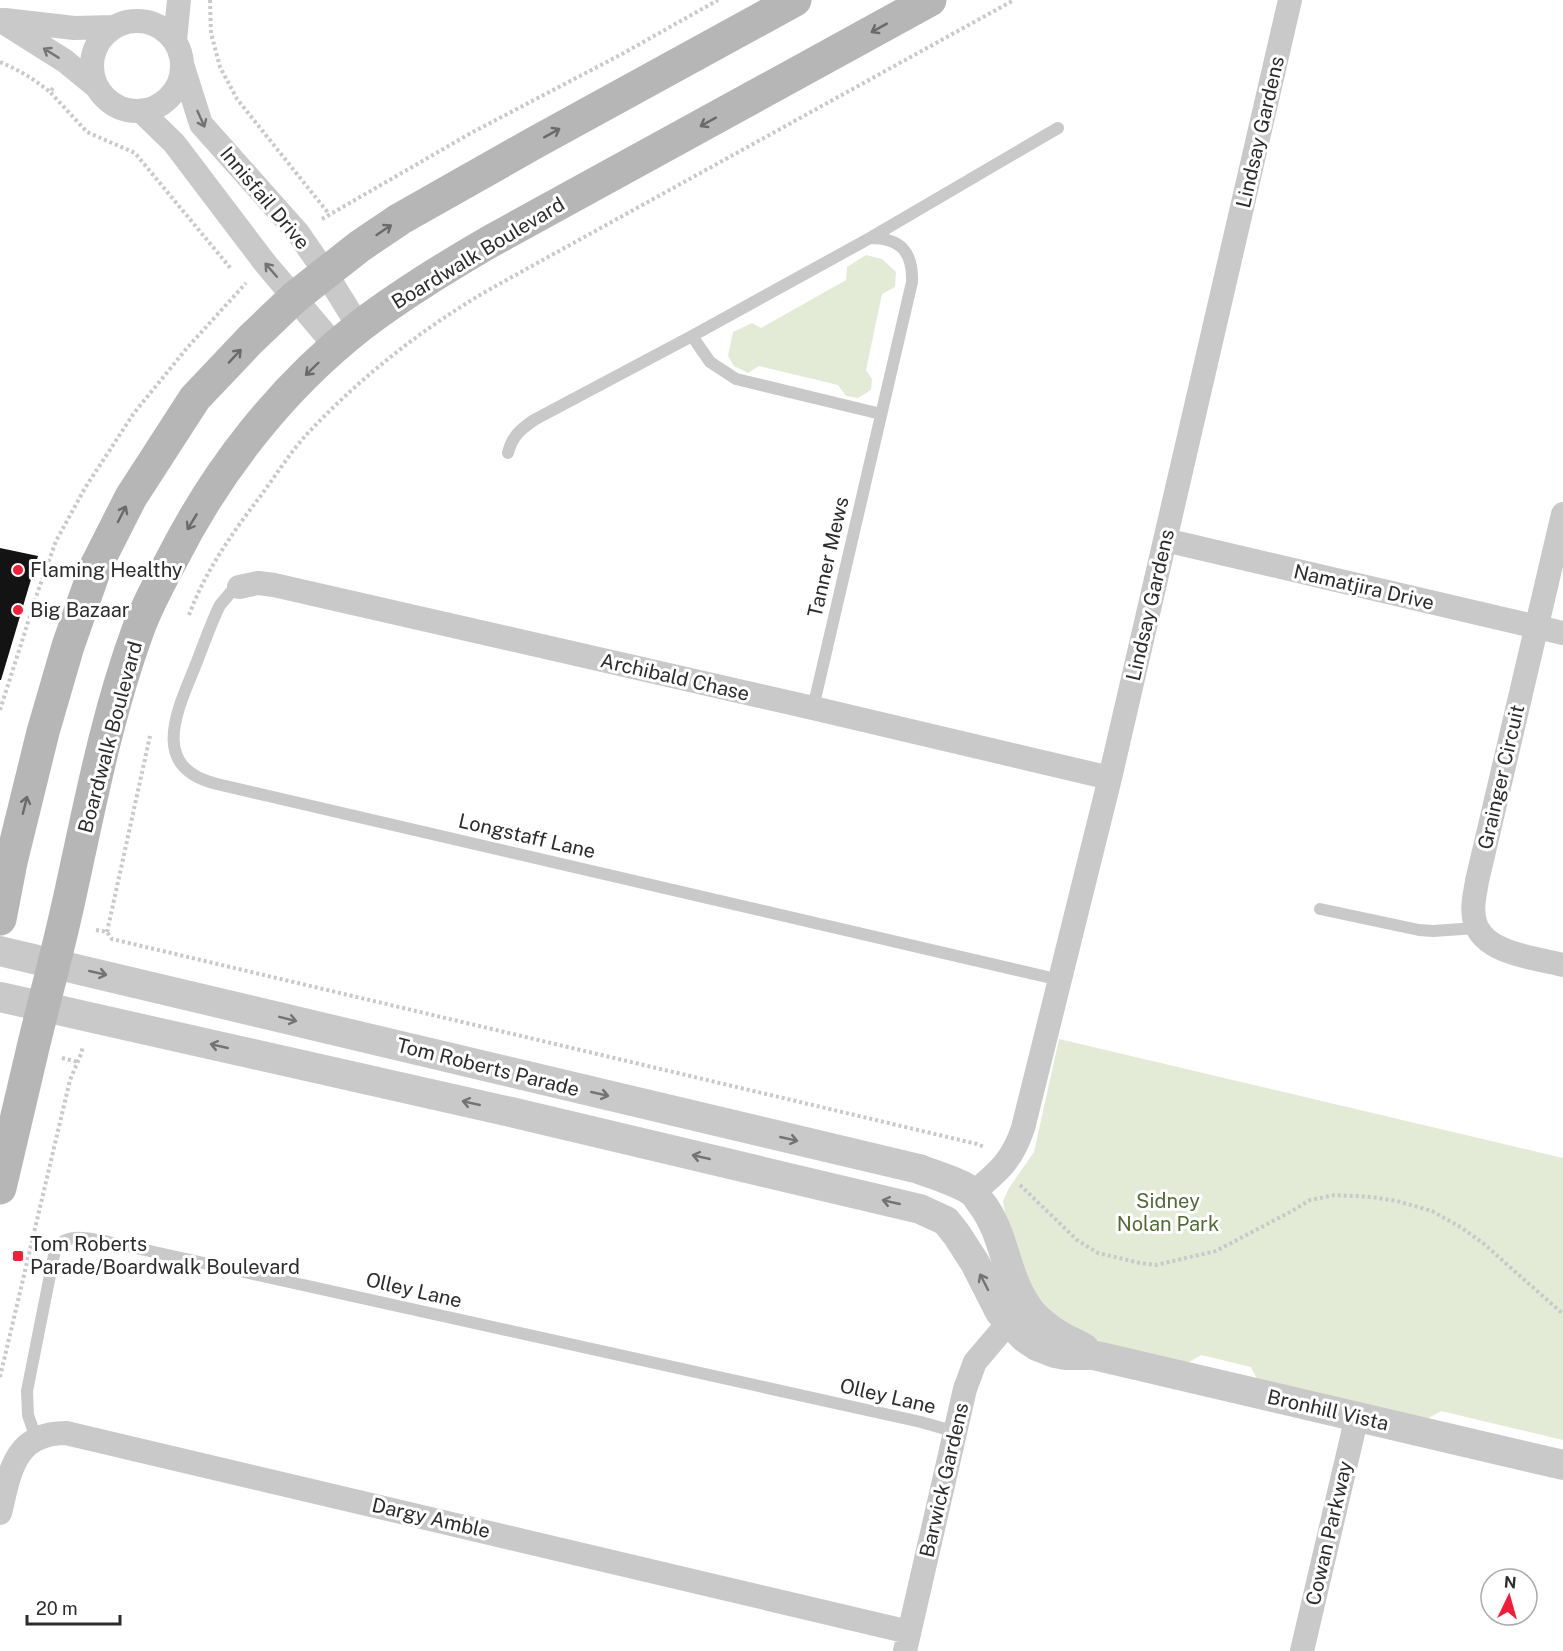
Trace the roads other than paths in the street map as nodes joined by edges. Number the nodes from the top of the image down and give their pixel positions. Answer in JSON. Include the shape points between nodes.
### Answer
{"nodes":[{"id":1,"x":144,"y":0,"type":"edge"},
{"id":2,"x":179,"y":0,"type":"edge"},
{"id":3,"x":795,"y":0,"type":"edge"},
{"id":4,"x":930,"y":0,"type":"edge"},
{"id":5,"x":1290,"y":0,"type":"edge"},
{"id":6,"x":0,"y":20,"type":"edge"},
{"id":7,"x":121,"y":24,"type":"junction"},
{"id":8,"x":175,"y":40,"type":"junction"},
{"id":9,"x":182,"y":64,"type":"junction"},
{"id":10,"x":98,"y":88,"type":"junction"},
{"id":11,"x":141,"y":111,"type":"junction"},
{"id":12,"x":1058,"y":129,"type":"dead end"},
{"id":13,"x":870,"y":238,"type":"junction"},
{"id":14,"x":325,"y":272,"type":"junction"},
{"id":15,"x":295,"y":297,"type":"junction"},
{"id":16,"x":692,"y":336,"type":"junction"},
{"id":17,"x":347,"y":337,"type":"junction"},
{"id":18,"x":881,"y":414,"type":"junction"},
{"id":19,"x":508,"y":453,"type":"dead end"},
{"id":20,"x":1563,"y":514,"type":"edge"},
{"id":21,"x":1165,"y":540,"type":"junction"},
{"id":22,"x":239,"y":587,"type":"joint"},
{"id":23,"x":1537,"y":627,"type":"junction"},
{"id":24,"x":1563,"y":633,"type":"edge"},
{"id":25,"x":813,"y":708,"type":"junction"},
{"id":26,"x":1110,"y":778,"type":"junction"},
{"id":27,"x":1320,"y":909,"type":"dead end"},
{"id":28,"x":0,"y":920,"type":"edge"},
{"id":29,"x":1477,"y":928,"type":"junction"},
{"id":30,"x":0,"y":951,"type":"edge"},
{"id":31,"x":55,"y":963,"type":"junction"},
{"id":32,"x":1563,"y":965,"type":"edge"},
{"id":33,"x":1060,"y":980,"type":"junction"},
{"id":34,"x":0,"y":997,"type":"edge"},
{"id":35,"x":44,"y":1006,"type":"junction"},
{"id":36,"x":525,"y":1076,"type":"junction"},
{"id":37,"x":515,"y":1113,"type":"junction"},
{"id":38,"x":0,"y":1188,"type":"edge"},
{"id":39,"x":974,"y":1193,"type":"junction"},
{"id":40,"x":946,"y":1221,"type":"junction"},
{"id":41,"x":1018,"y":1314,"type":"junction"},
{"id":42,"x":1357,"y":1416,"type":"junction"},
{"id":43,"x":956,"y":1432,"type":"junction"},
{"id":44,"x":36,"y":1438,"type":"junction"},
{"id":45,"x":1563,"y":1465,"type":"edge"},
{"id":46,"x":0,"y":1513,"type":"edge"},
{"id":47,"x":907,"y":1641,"type":"edge"},
{"id":48,"x":1302,"y":1651,"type":"edge"}],
"edges":[{"from":1,"to":7,"type":"street"},
{"from":2,"to":8,"type":"street"},
{"from":14,"to":3,"type":"main road","one_way":true,"via":[[410,213]]},
{"from":4,"to":17,"type":"main road","name":"Boardwalk Boulevard","one_way":true,"via":[[435,273]]},
{"from":5,"to":21,"type":"street","name":"Lindsay Gardens"},
{"from":6,"to":7,"type":"street","via":[[74,28]]},
{"from":10,"to":6,"type":"street","one_way":true,"via":[[65,61]]},
{"from":7,"to":8,"type":"street","via":[[154,24]]},
{"from":7,"to":10,"type":"street","via":[[103,36],[96,47],[92,60]]},
{"from":8,"to":9,"type":"street"},
{"from":9,"to":11,"type":"street","via":[[175,90],[166,100]]},
{"from":9,"to":14,"type":"street","name":"Innisfail Drive","one_way":true,"via":[[201,124],[298,233]]},
{"from":10,"to":11,"type":"street","via":[[116,105]]},
{"from":15,"to":11,"type":"street","name":"Innisfail Drive","one_way":true,"via":[[174,143]]},
{"from":12,"to":13,"type":"lane"},
{"from":13,"to":16,"type":"lane"},
{"from":13,"to":18,"type":"lane","name":"Tanner Mews","via":[[900,245],[908,253],[912,272]]},
{"from":14,"to":15,"type":"main road"},
{"from":14,"to":17,"type":"street","name":"Innisfail Drive"},
{"from":15,"to":17,"type":"street","name":"Innisfail Drive"},
{"from":28,"to":15,"type":"main road","one_way":true,"via":[[43,732],[96,566],[131,497],[195,398]]},
{"from":16,"to":18,"type":"lane","via":[[710,362],[736,379]]},
{"from":16,"to":19,"type":"lane","via":[[534,420],[515,435]]},
{"from":17,"to":31,"type":"main road","name":"Boardwalk Boulevard","one_way":true,"via":[[312,368],[241,448],[182,539],[143,618],[110,723]]},
{"from":18,"to":25,"type":"lane","name":"Tanner Mews"},
{"from":20,"to":23,"type":"street","name":"Grainger Circuit"},
{"from":21,"to":23,"type":"street","name":"Namatjira Drive"},
{"from":21,"to":26,"type":"street","name":"Lindsay Gardens"},
{"from":22,"to":25,"type":"street","name":"Archibald Chase","via":[[274,585]]},
{"from":22,"to":33,"type":"lane","name":"Longstaff Lane","via":[[220,605],[177,710],[176,754],[185,770],[196,777]]},
{"from":23,"to":24,"type":"street","name":"Namatjira Drive"},
{"from":23,"to":29,"type":"street","name":"Grainger Circuit","via":[[1477,881],[1473,910]]},
{"from":25,"to":26,"type":"street","name":"Archibald Chase"},
{"from":26,"to":33,"type":"street","name":"Lindsay Gardens"},
{"from":27,"to":29,"type":"lane","via":[[1419,930]]},
{"from":29,"to":32,"type":"street","via":[[1503,950]]},
{"from":30,"to":31,"type":"street","name":"Tom Roberts Parade"},
{"from":31,"to":35,"type":"main road","name":"Boardwalk Boulevard"},
{"from":31,"to":36,"type":"street","name":"Tom Roberts Parade","one_way":true},
{"from":33,"to":39,"type":"street","name":"Lindsay Gardens","via":[[1018,1143],[997,1173]]},
{"from":34,"to":35,"type":"street","name":"Tom Roberts Parade"},
{"from":37,"to":35,"type":"street","name":"Tom Roberts Parade","one_way":true},
{"from":35,"to":38,"type":"main road","name":"Boardwalk Boulevard"},
{"from":36,"to":37,"type":"street"},
{"from":36,"to":39,"type":"street","name":"Tom Roberts Parade","one_way":true,"via":[[919,1169]]},
{"from":40,"to":37,"type":"street","name":"Tom Roberts Parade","one_way":true,"via":[[920,1209]]},
{"from":39,"to":40,"type":"street"},
{"from":39,"to":41,"type":"street","name":"Bronhill Vista","via":[[999,1234],[1017,1286]]},
{"from":41,"to":40,"type":"street","name":"Bronhill Vista","one_way":true,"via":[[996,1305],[965,1246]]},
{"from":41,"to":42,"type":"street","name":"Bronhill Vista","via":[[1045,1325],[1093,1355]]},
{"from":41,"to":43,"type":"street","name":"Barwick Gardens","via":[[975,1362]]},
{"from":42,"to":45,"type":"street","name":"Bronhill Vista"},
{"from":42,"to":48,"type":"street","name":"Cowan Parkway"},
{"from":43,"to":44,"type":"lane","name":"Olley Lane","via":[[80,1238],[59,1243],[55,1250],[27,1391],[28,1415]]},
{"from":43,"to":47,"type":"street","name":"Barwick Gardens"},
{"from":44,"to":46,"type":"street","via":[[15,1459]]},
{"from":44,"to":47,"type":"street","name":"Dargy Amble","via":[[55,1433],[84,1436]]}]}
